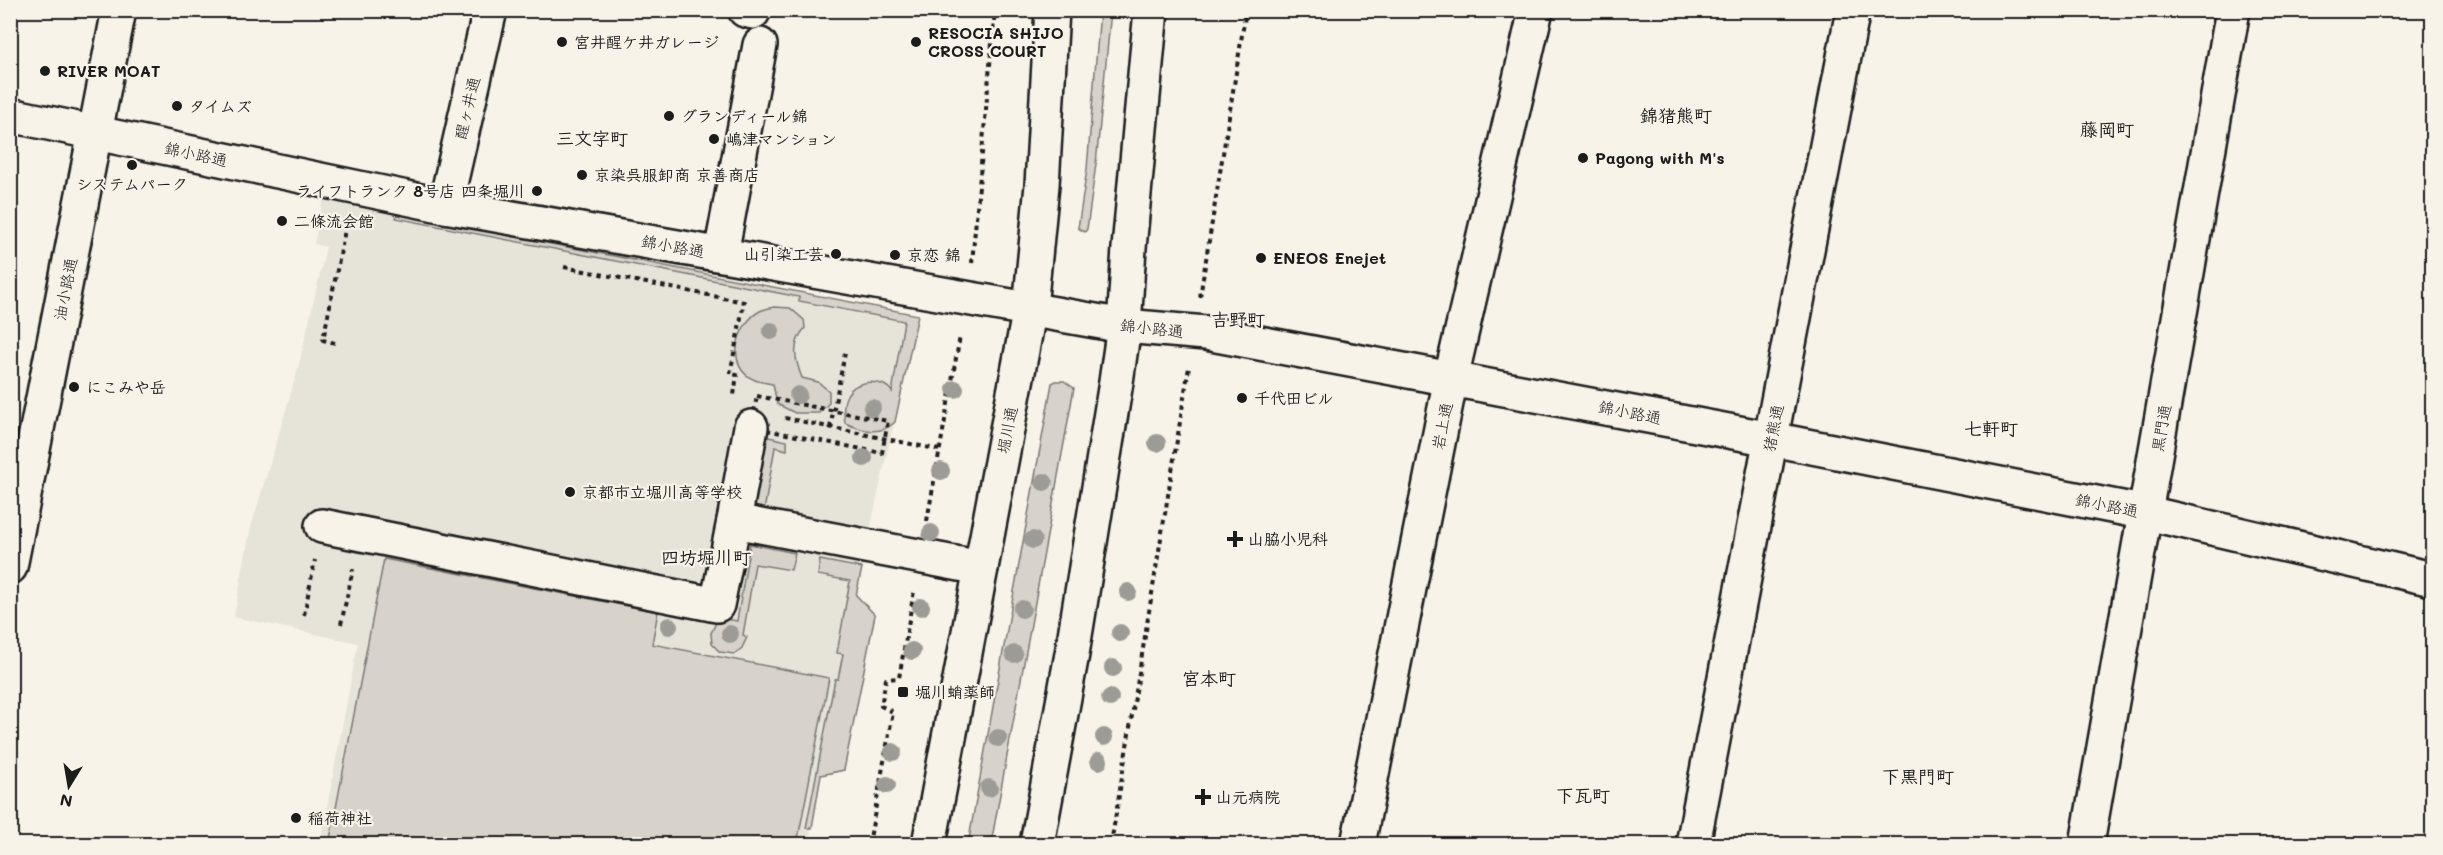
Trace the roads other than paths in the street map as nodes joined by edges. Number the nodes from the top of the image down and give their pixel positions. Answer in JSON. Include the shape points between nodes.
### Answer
{"nodes":[{"id":1,"x":119,"y":10,"type":"edge"},
{"id":2,"x":490,"y":10,"type":"edge"},
{"id":3,"x":1052,"y":10,"type":"edge"},
{"id":4,"x":1151,"y":10,"type":"edge"},
{"id":5,"x":1536,"y":10,"type":"edge"},
{"id":6,"x":1853,"y":10,"type":"edge"},
{"id":7,"x":2233,"y":10,"type":"edge"},
{"id":8,"x":760,"y":45,"type":"dead end"},
{"id":9,"x":10,"y":115,"type":"edge"},
{"id":10,"x":95,"y":133,"type":"junction"},
{"id":11,"x":445,"y":206,"type":"junction"},
{"id":12,"x":721,"y":254,"type":"junction"},
{"id":13,"x":1030,"y":308,"type":"junction"},
{"id":14,"x":1124,"y":326,"type":"junction"},
{"id":15,"x":1451,"y":378,"type":"junction"},
{"id":16,"x":753,"y":420,"type":"road end"},
{"id":17,"x":1771,"y":439,"type":"junction"},
{"id":18,"x":2147,"y":513,"type":"junction"},
{"id":19,"x":734,"y":521,"type":"junction"},
{"id":20,"x":322,"y":526,"type":"road end"},
{"id":21,"x":10,"y":567,"type":"edge"},
{"id":22,"x":981,"y":568,"type":"junction"},
{"id":23,"x":2433,"y":579,"type":"edge"},
{"id":24,"x":929,"y":844,"type":"edge"},
{"id":25,"x":1037,"y":844,"type":"edge"},
{"id":26,"x":1358,"y":844,"type":"edge"},
{"id":27,"x":1693,"y":844,"type":"edge"},
{"id":28,"x":2087,"y":844,"type":"edge"}],
"edges":[{"from":1,"to":10,"type":"street","name":"油小路通"},
{"from":2,"to":11,"type":"street","name":"醒ヶ井通"},
{"from":3,"to":13,"type":"street","name":"堀川通"},
{"from":4,"to":14,"type":"street"},
{"from":5,"to":15,"type":"street","name":"岩上通"},
{"from":6,"to":17,"type":"street","name":"猪熊通"},
{"from":7,"to":18,"type":"street","name":"黒門通"},
{"from":8,"to":12,"type":"street"},
{"from":9,"to":10,"type":"street","name":"錦小路通"},
{"from":10,"to":11,"type":"street","name":"錦小路通"},
{"from":10,"to":21,"type":"street","name":"油小路通"},
{"from":11,"to":12,"type":"street","name":"錦小路通"},
{"from":12,"to":13,"type":"street","name":"錦小路通"},
{"from":13,"to":14,"type":"street","name":"錦小路通"},
{"from":13,"to":22,"type":"street","name":"堀川通"},
{"from":14,"to":15,"type":"street","name":"錦小路通","via":[[1195,332]]},
{"from":14,"to":25,"type":"street","via":[[1072,654]]},
{"from":15,"to":17,"type":"street","name":"錦小路通"},
{"from":15,"to":26,"type":"street","name":"岩上通"},
{"from":16,"to":19,"type":"street"},
{"from":17,"to":18,"type":"street","name":"錦小路通"},
{"from":17,"to":27,"type":"street","name":"猪熊通"},
{"from":18,"to":23,"type":"street","name":"錦小路通"},
{"from":18,"to":28,"type":"street","name":"黒門通"},
{"from":19,"to":20,"type":"street","via":[[717,605]]},
{"from":19,"to":22,"type":"street"},
{"from":22,"to":24,"type":"street","name":"堀川通"}]}
